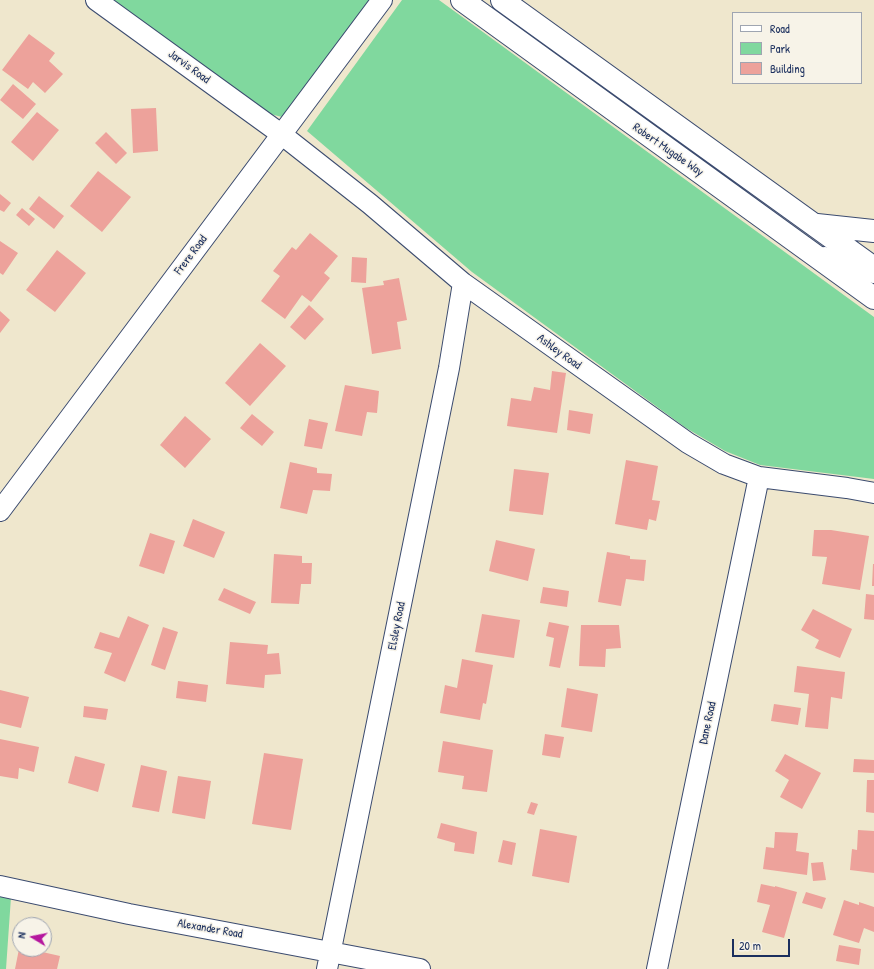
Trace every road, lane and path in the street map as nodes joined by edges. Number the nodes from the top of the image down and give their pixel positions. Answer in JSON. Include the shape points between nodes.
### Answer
{"nodes":[{"id":1,"x":96,"y":0,"type":"edge"},
{"id":2,"x":382,"y":0,"type":"edge"},
{"id":3,"x":462,"y":0,"type":"edge"},
{"id":4,"x":502,"y":0,"type":"edge"},
{"id":5,"x":281,"y":134,"type":"junction"},
{"id":6,"x":814,"y":224,"type":"junction"},
{"id":7,"x":874,"y":231,"type":"edge"},
{"id":8,"x":802,"y":246,"type":"junction"},
{"id":9,"x":874,"y":268,"type":"edge"},
{"id":10,"x":874,"y":273,"type":"edge"},
{"id":11,"x":463,"y":283,"type":"junction"},
{"id":12,"x":874,"y":298,"type":"edge"},
{"id":13,"x":759,"y":478,"type":"junction"},
{"id":14,"x":874,"y":494,"type":"edge"},
{"id":15,"x":0,"y":511,"type":"edge"},
{"id":16,"x":0,"y":886,"type":"edge"},
{"id":17,"x":329,"y":960,"type":"edge"},
{"id":18,"x":420,"y":969,"type":"edge"},
{"id":19,"x":657,"y":969,"type":"edge"}],
"edges":[{"from":1,"to":5,"type":"street","name":"Jarvis Road"},
{"from":2,"to":5,"type":"street","name":"Frere Road"},
{"from":3,"to":8,"type":"main road","name":"Robert Mugabe Way"},
{"from":4,"to":6,"type":"main road","name":"Robert Mugabe Way"},
{"from":5,"to":11,"type":"street","name":"Ashley Road","via":[[370,204]]},
{"from":5,"to":15,"type":"street","name":"Frere Road"},
{"from":6,"to":7,"type":"main road"},
{"from":6,"to":9,"type":"main road","name":"Robert Mugabe Way"},
{"from":8,"to":10,"type":"street","via":[[832,261]]},
{"from":8,"to":12,"type":"main road","name":"Robert Mugabe Way"},
{"from":11,"to":13,"type":"street","name":"Ashley Road","via":[[688,443],[724,464]]},
{"from":11,"to":17,"type":"street","name":"Elsley Road","via":[[449,368]]},
{"from":13,"to":14,"type":"street","name":"Ashley Road","via":[[847,488]]},
{"from":13,"to":19,"type":"street","name":"Dane Road"},
{"from":16,"to":17,"type":"street","name":"Alexander Road"},
{"from":17,"to":18,"type":"street","name":"Alexander Road"}]}
